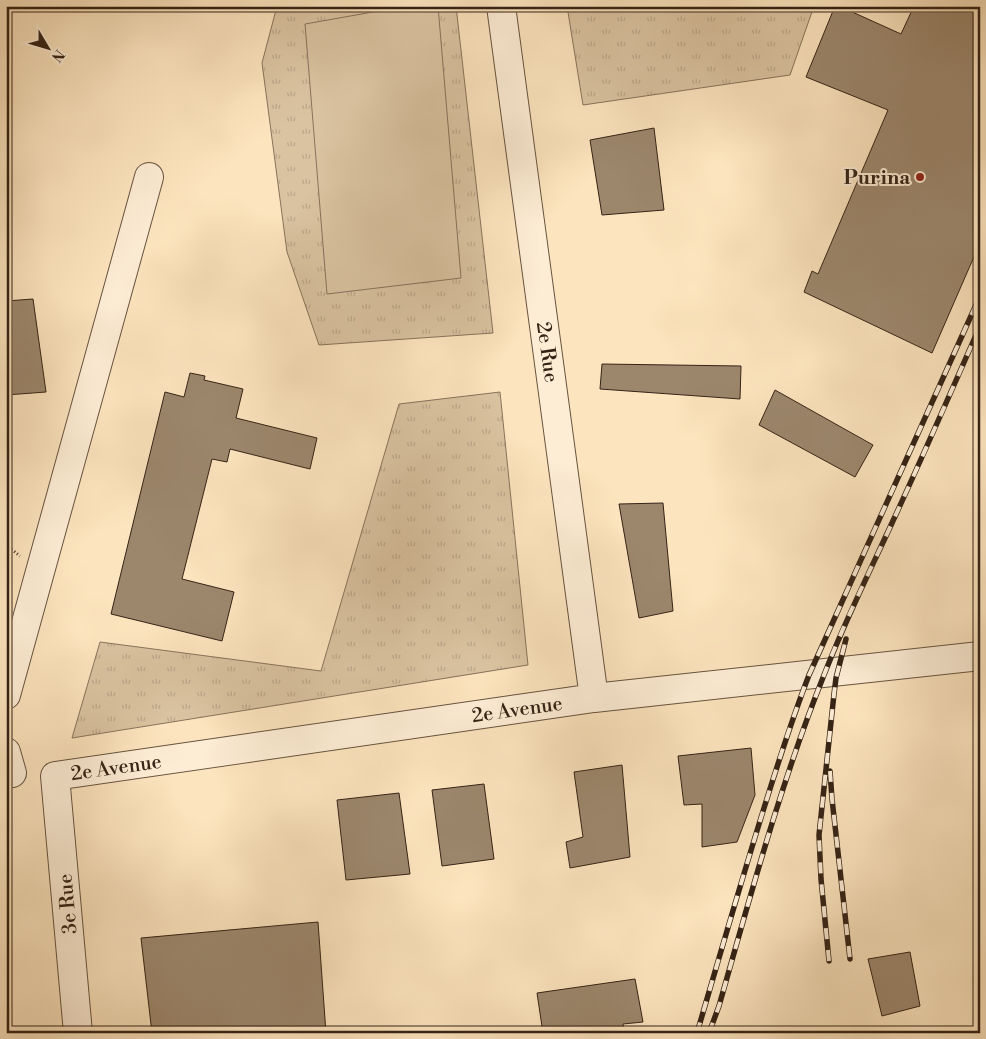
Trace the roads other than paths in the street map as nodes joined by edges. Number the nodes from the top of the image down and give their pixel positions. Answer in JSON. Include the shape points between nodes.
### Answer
{"nodes":[{"id":1,"x":501,"y":6,"type":"edge"},
{"id":2,"x":150,"y":177,"type":"dead end"},
{"id":3,"x":980,"y":656,"type":"edge"},
{"id":4,"x":6,"y":694,"type":"edge"},
{"id":5,"x":594,"y":698,"type":"junction"},
{"id":6,"x":55,"y":776,"type":"joint"},
{"id":7,"x":78,"y":1033,"type":"edge"}],
"edges":[{"from":1,"to":5,"type":"street","name":"2e Rue"},
{"from":2,"to":4,"type":"street"},
{"from":3,"to":5,"type":"street","name":"2e Avenue"},
{"from":5,"to":6,"type":"street","name":"2e Avenue"},
{"from":6,"to":7,"type":"street","name":"3e Rue"}]}
